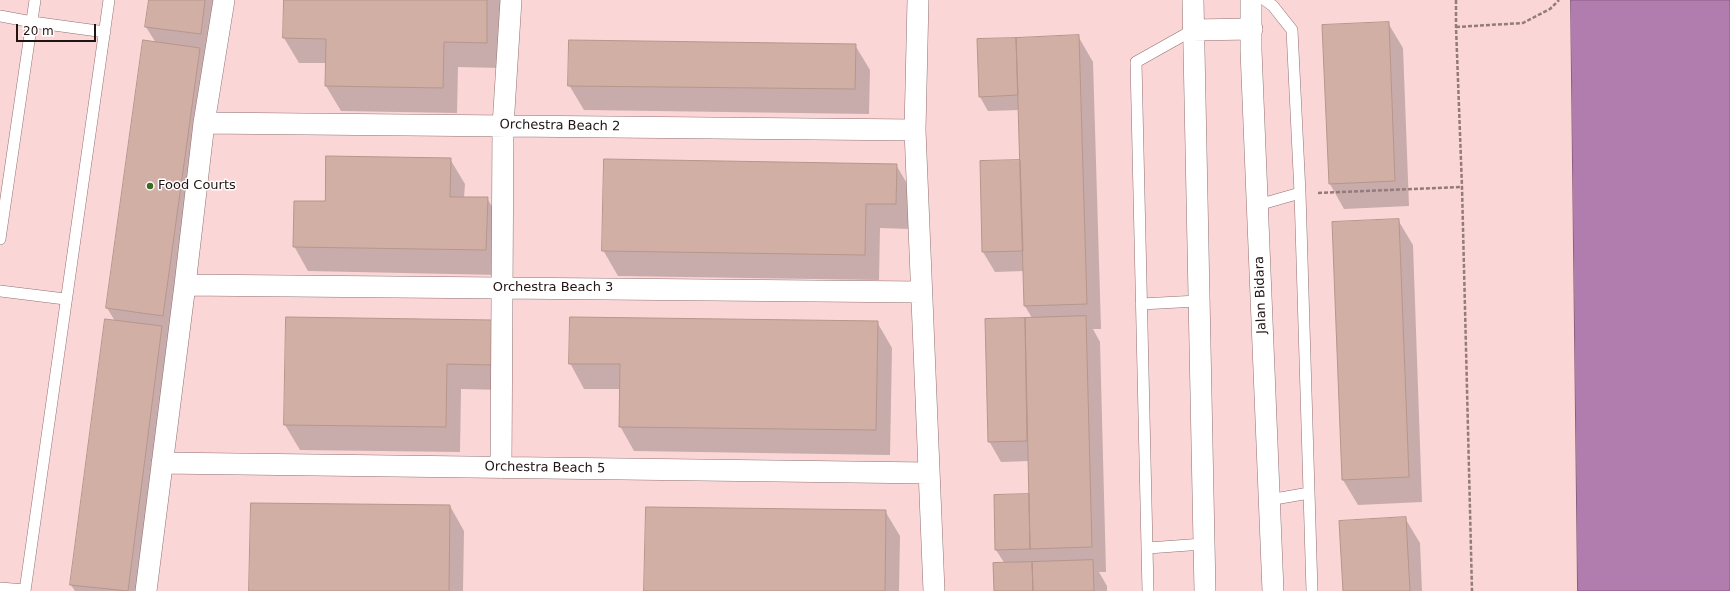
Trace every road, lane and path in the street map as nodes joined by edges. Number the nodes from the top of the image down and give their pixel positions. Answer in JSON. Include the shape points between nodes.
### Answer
{"nodes":[{"id":1,"x":35,"y":0,"type":"edge"},
{"id":2,"x":109,"y":0,"type":"edge"},
{"id":3,"x":224,"y":0,"type":"edge"},
{"id":4,"x":511,"y":0,"type":"edge"},
{"id":5,"x":918,"y":0,"type":"edge"},
{"id":6,"x":1193,"y":0,"type":"edge"},
{"id":7,"x":1251,"y":0,"type":"edge"},
{"id":8,"x":1265,"y":0,"type":"edge"},
{"id":9,"x":1456,"y":0,"type":"edge"},
{"id":10,"x":1559,"y":0,"type":"edge"},
{"id":11,"x":0,"y":16,"type":"edge"},
{"id":12,"x":32,"y":22,"type":"junction"},
{"id":13,"x":1456,"y":27,"type":"junction"},
{"id":14,"x":1252,"y":29,"type":"junction"},
{"id":15,"x":1193,"y":30,"type":"junction"},
{"id":16,"x":105,"y":32,"type":"junction"},
{"id":17,"x":204,"y":123,"type":"junction"},
{"id":18,"x":503,"y":126,"type":"junction"},
{"id":19,"x":916,"y":130,"type":"junction"},
{"id":20,"x":1462,"y":187,"type":"junction"},
{"id":21,"x":1300,"y":193,"type":"junction"},
{"id":22,"x":1258,"y":205,"type":"junction"},
{"id":23,"x":0,"y":239,"type":"edge"},
{"id":24,"x":185,"y":285,"type":"junction"},
{"id":25,"x":502,"y":288,"type":"junction"},
{"id":26,"x":0,"y":292,"type":"edge"},
{"id":27,"x":921,"y":292,"type":"junction"},
{"id":28,"x":65,"y":299,"type":"junction"},
{"id":29,"x":1198,"y":301,"type":"junction"},
{"id":30,"x":1141,"y":304,"type":"junction"},
{"id":31,"x":162,"y":463,"type":"junction"},
{"id":32,"x":500,"y":468,"type":"junction"},
{"id":33,"x":929,"y":473,"type":"junction"},
{"id":34,"x":1309,"y":493,"type":"junction"},
{"id":35,"x":1269,"y":500,"type":"junction"},
{"id":36,"x":1203,"y":544,"type":"junction"},
{"id":37,"x":1148,"y":548,"type":"junction"},
{"id":38,"x":0,"y":588,"type":"edge"},
{"id":39,"x":25,"y":591,"type":"edge"},
{"id":40,"x":146,"y":591,"type":"edge"},
{"id":41,"x":934,"y":591,"type":"edge"},
{"id":42,"x":1148,"y":591,"type":"edge"},
{"id":43,"x":1205,"y":591,"type":"edge"},
{"id":44,"x":1273,"y":591,"type":"edge"},
{"id":45,"x":1312,"y":591,"type":"edge"},
{"id":46,"x":1472,"y":591,"type":"edge"}],
"edges":[{"from":1,"to":12,"type":"lane"},
{"from":2,"to":16,"type":"lane"},
{"from":3,"to":17,"type":"street"},
{"from":4,"to":18,"type":"street"},
{"from":5,"to":19,"type":"street"},
{"from":6,"to":15,"type":"street"},
{"from":7,"to":14,"type":"street","name":"Jalan Bidara"},
{"from":8,"to":21,"type":"lane","via":[[1292,30]]},
{"from":9,"to":13,"type":"path"},
{"from":10,"to":13,"type":"path","via":[[1550,9],[1523,23]]},
{"from":11,"to":12,"type":"lane"},
{"from":12,"to":16,"type":"lane"},
{"from":12,"to":23,"type":"lane"},
{"from":13,"to":20,"type":"path"},
{"from":14,"to":15,"type":"street"},
{"from":14,"to":22,"type":"street","name":"Jalan Bidara"},
{"from":15,"to":29,"type":"street"},
{"from":15,"to":30,"type":"lane","via":[[1136,62]]},
{"from":16,"to":28,"type":"lane"},
{"from":17,"to":18,"type":"street","name":"Orchestra Beach 2"},
{"from":17,"to":24,"type":"street"},
{"from":18,"to":19,"type":"street","name":"Orchestra Beach 2"},
{"from":18,"to":25,"type":"street"},
{"from":19,"to":27,"type":"street"},
{"from":20,"to":21,"type":"path"},
{"from":20,"to":46,"type":"path"},
{"from":21,"to":22,"type":"lane"},
{"from":21,"to":34,"type":"lane"},
{"from":22,"to":35,"type":"street","name":"Jalan Bidara"},
{"from":24,"to":25,"type":"street","name":"Orchestra Beach 3"},
{"from":24,"to":31,"type":"street"},
{"from":25,"to":27,"type":"street","name":"Orchestra Beach 3"},
{"from":25,"to":32,"type":"street"},
{"from":26,"to":28,"type":"lane"},
{"from":27,"to":33,"type":"street"},
{"from":28,"to":39,"type":"lane"},
{"from":29,"to":30,"type":"lane"},
{"from":29,"to":36,"type":"street"},
{"from":30,"to":37,"type":"lane"},
{"from":31,"to":32,"type":"street","name":"Orchestra Beach 5"},
{"from":31,"to":40,"type":"street"},
{"from":32,"to":33,"type":"street","name":"Orchestra Beach 5"},
{"from":33,"to":41,"type":"street"},
{"from":34,"to":35,"type":"lane"},
{"from":34,"to":45,"type":"lane"},
{"from":35,"to":44,"type":"street","name":"Jalan Bidara"},
{"from":36,"to":37,"type":"lane"},
{"from":36,"to":43,"type":"street"},
{"from":37,"to":42,"type":"lane"},
{"from":38,"to":39,"type":"lane"}]}
